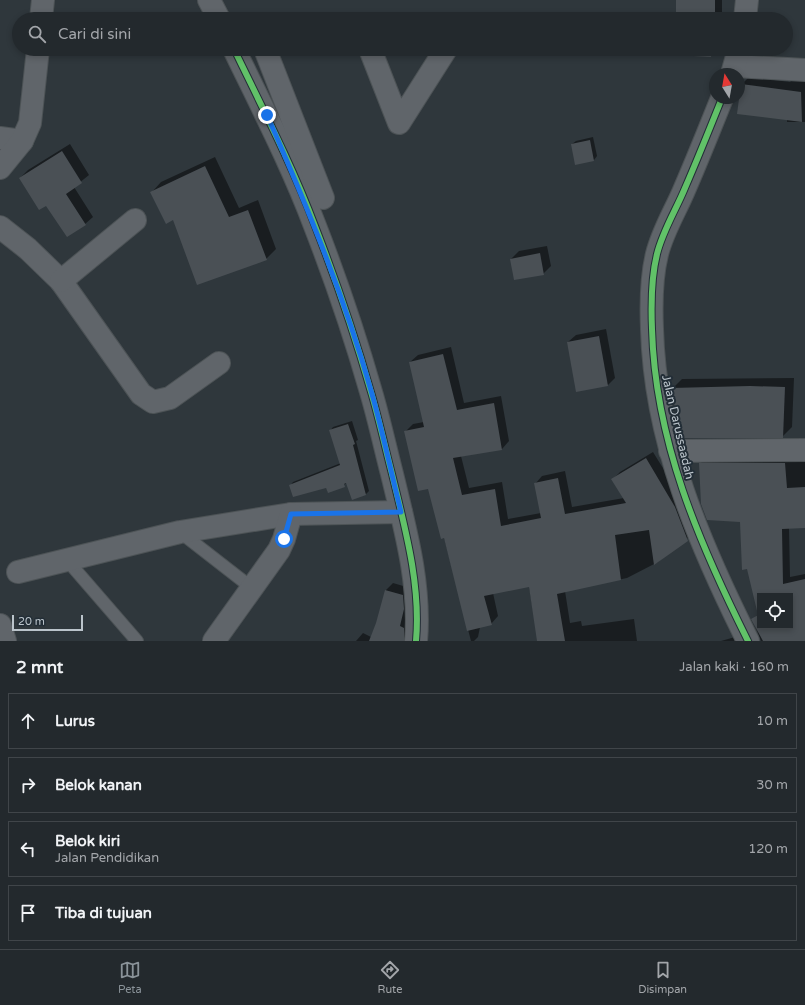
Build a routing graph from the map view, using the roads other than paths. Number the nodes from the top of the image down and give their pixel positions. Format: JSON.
{"nodes":[{"id":1,"x":43,"y":0,"type":"edge"},
{"id":2,"x":209,"y":0,"type":"edge"},
{"id":3,"x":747,"y":0,"type":"edge"},
{"id":4,"x":42,"y":12,"type":"edge"},
{"id":5,"x":215,"y":12,"type":"edge"},
{"id":6,"x":746,"y":12,"type":"edge"},
{"id":7,"x":37,"y":56,"type":"edge"},
{"id":8,"x":237,"y":56,"type":"edge"},
{"id":9,"x":268,"y":56,"type":"edge"},
{"id":10,"x":373,"y":56,"type":"edge"},
{"id":11,"x":442,"y":56,"type":"edge"},
{"id":12,"x":735,"y":63,"type":"edge"},
{"id":13,"x":805,"y":70,"type":"edge"},
{"id":14,"x":720,"y":104,"type":"edge"},
{"id":15,"x":0,"y":138,"type":"edge"},
{"id":16,"x":22,"y":141,"type":"junction"},
{"id":17,"x":0,"y":168,"type":"edge"},
{"id":18,"x":323,"y":198,"type":"dead end"},
{"id":19,"x":135,"y":220,"type":"dead end"},
{"id":20,"x":0,"y":227,"type":"edge"},
{"id":21,"x":62,"y":282,"type":"junction"},
{"id":22,"x":219,"y":363,"type":"dead end"},
{"id":23,"x":805,"y":450,"type":"edge"},
{"id":24,"x":670,"y":451,"type":"junction"},
{"id":25,"x":401,"y":512,"type":"junction"},
{"id":26,"x":291,"y":514,"type":"junction"},
{"id":27,"x":180,"y":532,"type":"junction"},
{"id":28,"x":66,"y":559,"type":"junction"},
{"id":29,"x":18,"y":572,"type":"dead end"},
{"id":30,"x":252,"y":588,"type":"junction"},
{"id":31,"x":0,"y":625,"type":"edge"},
{"id":32,"x":5,"y":641,"type":"edge"},
{"id":33,"x":137,"y":641,"type":"edge"},
{"id":34,"x":214,"y":641,"type":"edge"},
{"id":35,"x":416,"y":641,"type":"edge"},
{"id":36,"x":748,"y":641,"type":"edge"}],
"edges":[{"from":1,"to":4,"type":"street"},
{"from":2,"to":5,"type":"street"},
{"from":3,"to":6,"type":"street"},
{"from":7,"to":16,"type":"street"},
{"from":8,"to":25,"type":"street"},
{"from":9,"to":18,"type":"street"},
{"from":10,"to":11,"type":"street"},
{"from":12,"to":13,"type":"street"},
{"from":14,"to":24,"type":"street","name":"Jalan Darussaadah"},
{"from":15,"to":16,"type":"street"},
{"from":16,"to":17,"type":"street"},
{"from":19,"to":21,"type":"street"},
{"from":20,"to":21,"type":"street"},
{"from":21,"to":22,"type":"street"},
{"from":23,"to":24,"type":"street"},
{"from":24,"to":36,"type":"street","name":"Jalan Darussaadah"},
{"from":25,"to":26,"type":"street"},
{"from":25,"to":35,"type":"street"},
{"from":26,"to":27,"type":"street"},
{"from":26,"to":30,"type":"street"},
{"from":27,"to":28,"type":"street"},
{"from":27,"to":30,"type":"lane"},
{"from":28,"to":29,"type":"street"},
{"from":28,"to":33,"type":"lane"},
{"from":30,"to":34,"type":"street"},
{"from":31,"to":32,"type":"street"}]}
